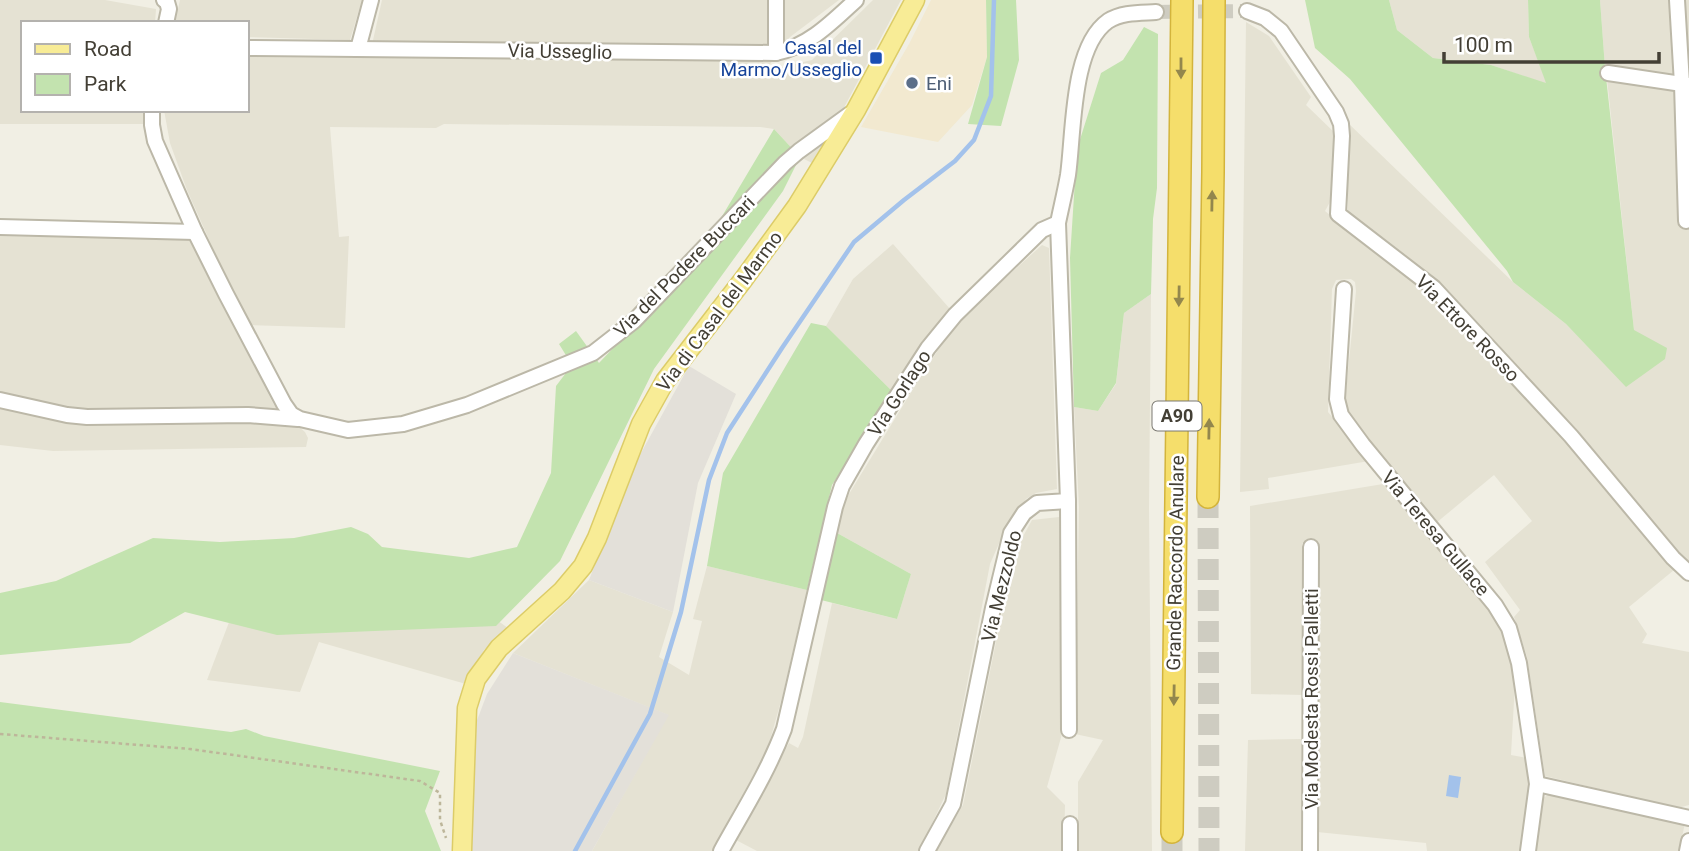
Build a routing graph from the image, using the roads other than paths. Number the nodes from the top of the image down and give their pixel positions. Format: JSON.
{"nodes":[{"id":1,"x":164,"y":0,"type":"edge"},
{"id":2,"x":371,"y":0,"type":"edge"},
{"id":3,"x":776,"y":0,"type":"edge"},
{"id":4,"x":856,"y":0,"type":"edge"},
{"id":5,"x":915,"y":0,"type":"edge"},
{"id":6,"x":1182,"y":0,"type":"edge"},
{"id":7,"x":1214,"y":0,"type":"edge"},
{"id":8,"x":1677,"y":0,"type":"edge"},
{"id":9,"x":1247,"y":11,"type":"tunnel mouth"},
{"id":10,"x":1156,"y":12,"type":"tunnel mouth"},
{"id":11,"x":166,"y":21,"type":"edge"},
{"id":12,"x":248,"y":48,"type":"edge"},
{"id":13,"x":358,"y":49,"type":"junction"},
{"id":14,"x":776,"y":53,"type":"junction"},
{"id":15,"x":1608,"y":73,"type":"dead end"},
{"id":16,"x":1685,"y":84,"type":"edge"},
{"id":17,"x":856,"y":110,"type":"junction"},
{"id":18,"x":152,"y":117,"type":"edge"},
{"id":19,"x":1686,"y":221,"type":"dead end"},
{"id":20,"x":1058,"y":223,"type":"junction"},
{"id":21,"x":0,"y":227,"type":"edge"},
{"id":22,"x":195,"y":232,"type":"junction"},
{"id":23,"x":1344,"y":289,"type":"dead end"},
{"id":24,"x":0,"y":400,"type":"edge"},
{"id":25,"x":300,"y":419,"type":"junction"},
{"id":26,"x":1208,"y":497,"type":"tunnel mouth"},
{"id":27,"x":1068,"y":501,"type":"junction"},
{"id":28,"x":1311,"y":547,"type":"dead end"},
{"id":29,"x":1689,"y":573,"type":"edge"},
{"id":30,"x":1069,"y":730,"type":"dead end"},
{"id":31,"x":1537,"y":784,"type":"junction"},
{"id":32,"x":1689,"y":818,"type":"edge"},
{"id":33,"x":1070,"y":824,"type":"dead end"},
{"id":34,"x":1172,"y":832,"type":"tunnel mouth"},
{"id":35,"x":1689,"y":841,"type":"edge"},
{"id":36,"x":455,"y":846,"type":"edge"},
{"id":37,"x":721,"y":851,"type":"edge"},
{"id":38,"x":927,"y":851,"type":"edge"},
{"id":39,"x":1070,"y":851,"type":"edge"},
{"id":40,"x":1310,"y":851,"type":"edge"},
{"id":41,"x":1528,"y":851,"type":"edge"},
{"id":42,"x":1686,"y":851,"type":"edge"}],
"edges":[{"from":1,"to":11,"type":"street"},
{"from":2,"to":13,"type":"street"},
{"from":3,"to":14,"type":"street"},
{"from":4,"to":14,"type":"street","name":"Via Usseglio"},
{"from":5,"to":17,"type":"main road","name":"Via di Casal del Marmo"},
{"from":6,"to":34,"type":"highway","name":"Grande Raccordo Anulare","number":"A90","one_way":true},
{"from":26,"to":7,"type":"highway","name":"Grande Raccordo Anulare","number":"A90","one_way":true},
{"from":8,"to":16,"type":"street"},
{"from":9,"to":29,"type":"street","name":"Via Ettore Rosso"},
{"from":10,"to":20,"type":"street"},
{"from":12,"to":13,"type":"street","name":"Via Usseglio"},
{"from":13,"to":14,"type":"street","name":"Via Usseglio"},
{"from":15,"to":16,"type":"street"},
{"from":16,"to":19,"type":"street"},
{"from":17,"to":25,"type":"street","name":"Via del Podere Buccari"},
{"from":17,"to":36,"type":"main road","name":"Via di Casal del Marmo"},
{"from":18,"to":22,"type":"street"},
{"from":20,"to":27,"type":"street"},
{"from":20,"to":37,"type":"street","name":"Via Gorlago"},
{"from":21,"to":22,"type":"street"},
{"from":22,"to":25,"type":"street"},
{"from":23,"to":31,"type":"street","name":"Via Teresa Gullace"},
{"from":24,"to":25,"type":"street","name":"Via del Podere Buccari"},
{"from":27,"to":30,"type":"street"},
{"from":27,"to":38,"type":"street","name":"Via Mezzoldo"},
{"from":28,"to":40,"type":"street","name":"Via Modesta Rossi Palletti"},
{"from":31,"to":32,"type":"street"},
{"from":31,"to":41,"type":"street","name":"Via Teresa Gullace"},
{"from":33,"to":39,"type":"street"},
{"from":35,"to":42,"type":"street"}]}
